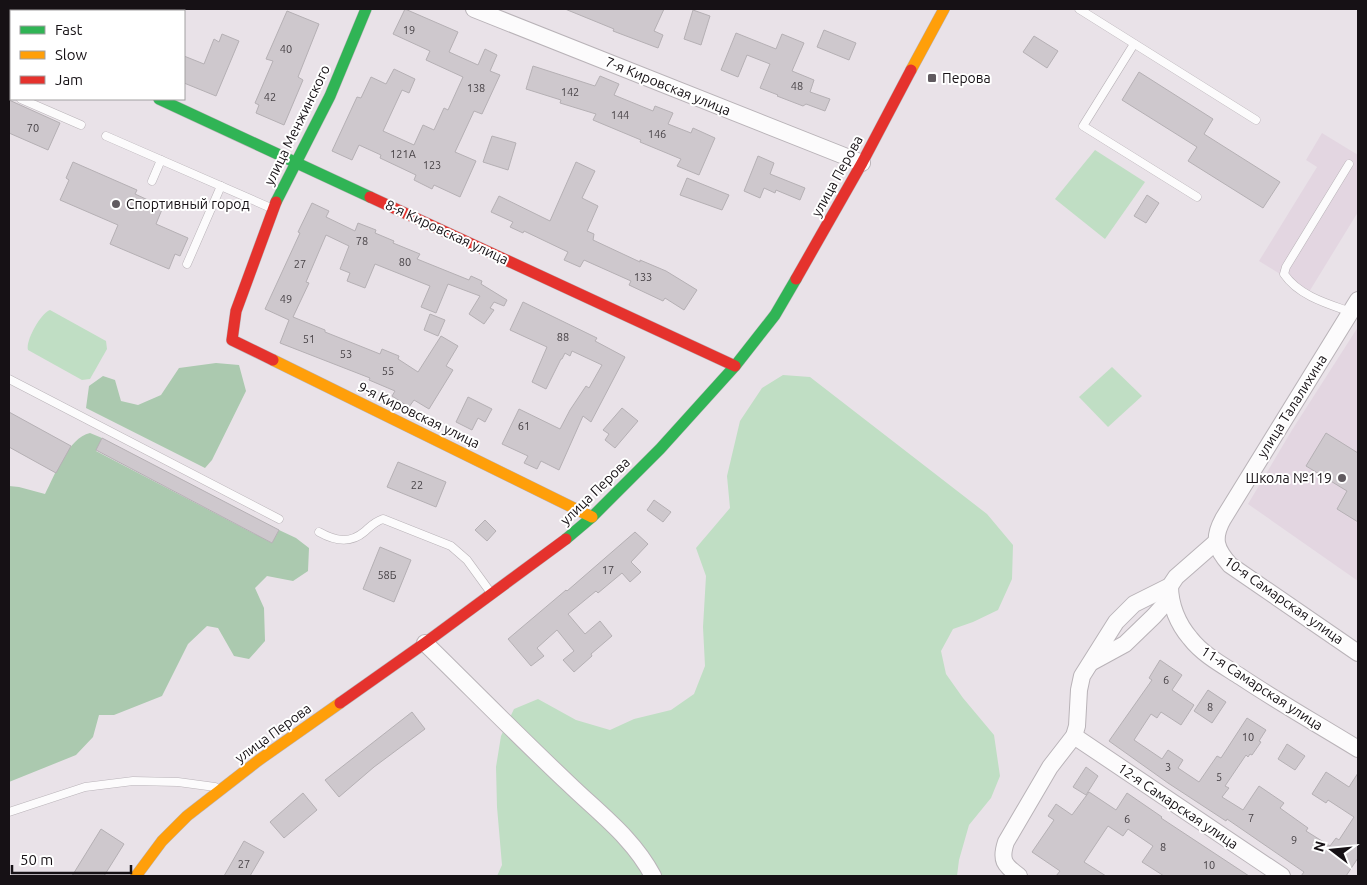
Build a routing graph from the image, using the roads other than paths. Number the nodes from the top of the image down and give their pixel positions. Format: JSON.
{"nodes":[{"id":1,"x":366,"y":9,"type":"edge"},
{"id":2,"x":474,"y":9,"type":"edge"},
{"id":3,"x":944,"y":9,"type":"edge"},
{"id":4,"x":1079,"y":9,"type":"edge"},
{"id":5,"x":1134,"y":44,"type":"junction"},
{"id":6,"x":23,"y":100,"type":"edge"},
{"id":7,"x":161,"y":100,"type":"edge"},
{"id":8,"x":1256,"y":120,"type":"dead end"},
{"id":9,"x":81,"y":125,"type":"dead end"},
{"id":10,"x":106,"y":136,"type":"dead end"},
{"id":11,"x":162,"y":160,"type":"junction"},
{"id":12,"x":296,"y":162,"type":"junction"},
{"id":13,"x":862,"y":163,"type":"junction"},
{"id":14,"x":1349,"y":164,"type":"dead end"},
{"id":15,"x":152,"y":181,"type":"dead end"},
{"id":16,"x":221,"y":186,"type":"junction"},
{"id":17,"x":1196,"y":197,"type":"dead end"},
{"id":18,"x":273,"y":209,"type":"junction"},
{"id":19,"x":187,"y":264,"type":"dead end"},
{"id":20,"x":1354,"y":306,"type":"edge"},
{"id":21,"x":232,"y":340,"type":"joint"},
{"id":22,"x":735,"y":366,"type":"junction"},
{"id":23,"x":9,"y":379,"type":"edge"},
{"id":24,"x":592,"y":516,"type":"junction"},
{"id":25,"x":279,"y":519,"type":"dead end"},
{"id":26,"x":320,"y":532,"type":"dead end"},
{"id":27,"x":1216,"y":542,"type":"junction"},
{"id":28,"x":1170,"y":592,"type":"junction"},
{"id":29,"x":492,"y":595,"type":"junction"},
{"id":30,"x":425,"y":643,"type":"junction"},
{"id":31,"x":1358,"y":653,"type":"edge"},
{"id":32,"x":1090,"y":663,"type":"junction"},
{"id":33,"x":1074,"y":736,"type":"junction"},
{"id":34,"x":1358,"y":749,"type":"edge"},
{"id":35,"x":222,"y":788,"type":"junction"},
{"id":36,"x":9,"y":812,"type":"edge"},
{"id":37,"x":136,"y":876,"type":"edge"},
{"id":38,"x":653,"y":876,"type":"edge"},
{"id":39,"x":1019,"y":876,"type":"edge"},
{"id":40,"x":1282,"y":876,"type":"edge"}],
"edges":[{"from":1,"to":12,"type":"street","name":"улица Менжинского"},
{"from":2,"to":13,"type":"street","name":"7-я Кировская улица"},
{"from":3,"to":13,"type":"street","name":"улица Перова"},
{"from":4,"to":5,"type":"lane"},
{"from":5,"to":8,"type":"lane"},
{"from":5,"to":17,"type":"lane"},
{"from":6,"to":9,"type":"lane"},
{"from":7,"to":12,"type":"street","name":"8-я Кировская улица"},
{"from":10,"to":11,"type":"lane"},
{"from":11,"to":15,"type":"lane"},
{"from":11,"to":16,"type":"lane"},
{"from":12,"to":18,"type":"street","name":"улица Менжинского"},
{"from":12,"to":22,"type":"street","name":"8-я Кировская улица"},
{"from":13,"to":22,"type":"street","name":"улица Перова"},
{"from":14,"to":20,"type":"lane"},
{"from":16,"to":18,"type":"lane"},
{"from":16,"to":19,"type":"lane"},
{"from":18,"to":21,"type":"street","name":"улица Менжинского"},
{"from":20,"to":27,"type":"street","name":"улица Талалихина"},
{"from":21,"to":24,"type":"street","name":"9-я Кировская улица"},
{"from":22,"to":24,"type":"street","name":"улица Перова"},
{"from":23,"to":25,"type":"lane"},
{"from":24,"to":29,"type":"street","name":"улица Перова"},
{"from":26,"to":29,"type":"lane"},
{"from":27,"to":28,"type":"street"},
{"from":27,"to":31,"type":"street","name":"10-я Самарская улица"},
{"from":28,"to":32,"type":"street"},
{"from":28,"to":32,"type":"street"},
{"from":28,"to":34,"type":"street","name":"11-я Самарская улица"},
{"from":29,"to":30,"type":"street","name":"улица Перова"},
{"from":30,"to":35,"type":"street","name":"улица Перова"},
{"from":30,"to":38,"type":"street"},
{"from":32,"to":33,"type":"street"},
{"from":33,"to":39,"type":"street"},
{"from":33,"to":40,"type":"street","name":"12-я Самарская улица"},
{"from":35,"to":36,"type":"lane"},
{"from":35,"to":37,"type":"street","name":"улица Перова"}]}
